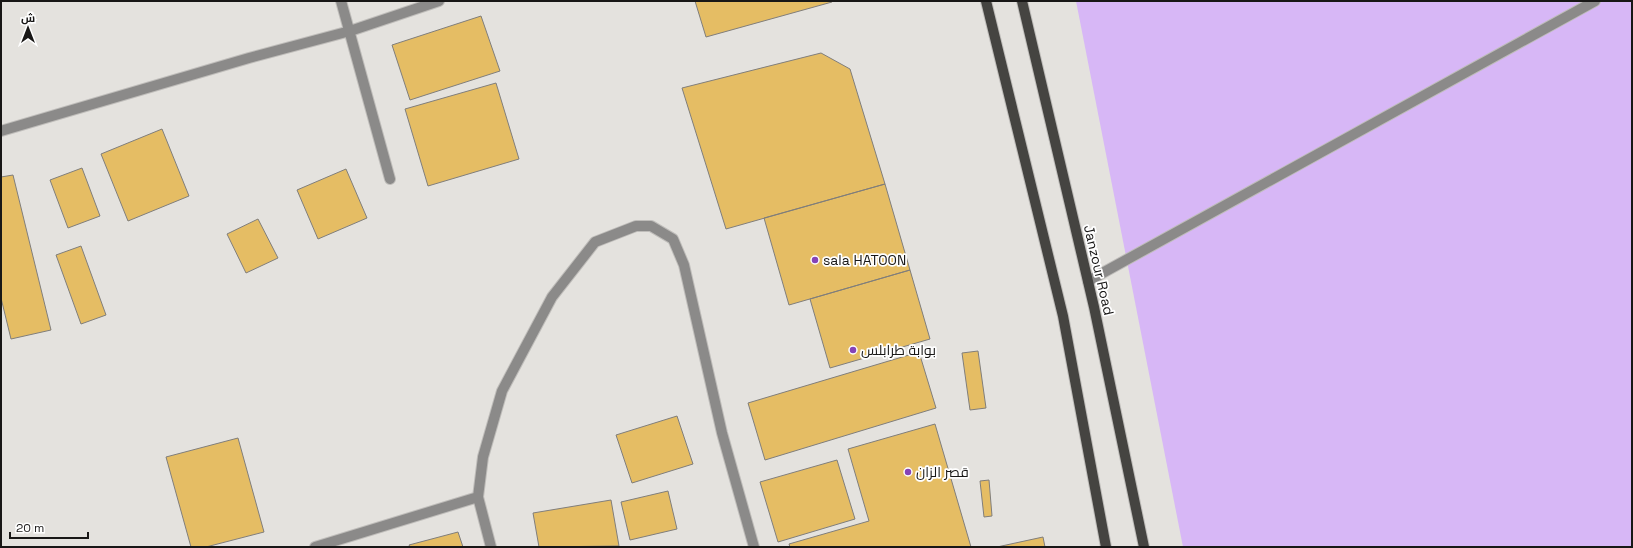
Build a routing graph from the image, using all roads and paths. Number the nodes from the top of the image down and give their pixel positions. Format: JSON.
{"nodes":[{"id":1,"x":341,"y":1,"type":"edge"},
{"id":2,"x":439,"y":1,"type":"edge"},
{"id":3,"x":986,"y":1,"type":"edge"},
{"id":4,"x":1022,"y":1,"type":"edge"},
{"id":5,"x":1595,"y":1,"type":"edge"},
{"id":6,"x":350,"y":31,"type":"junction"},
{"id":7,"x":1,"y":131,"type":"edge"},
{"id":8,"x":390,"y":179,"type":"dead end"},
{"id":9,"x":1088,"y":281,"type":"junction"},
{"id":10,"x":478,"y":498,"type":"junction"},
{"id":11,"x":315,"y":547,"type":"edge"},
{"id":12,"x":490,"y":547,"type":"edge"},
{"id":13,"x":754,"y":547,"type":"edge"},
{"id":14,"x":1106,"y":547,"type":"edge"},
{"id":15,"x":1144,"y":547,"type":"edge"}],
"edges":[{"from":1,"to":6,"type":"street"},
{"from":2,"to":6,"type":"street"},
{"from":3,"to":14,"type":"main road"},
{"from":4,"to":9,"type":"main road","name":"Janzour Road"},
{"from":5,"to":9,"type":"street"},
{"from":6,"to":7,"type":"street"},
{"from":6,"to":8,"type":"street"},
{"from":9,"to":15,"type":"main road","name":"Janzour Road"},
{"from":10,"to":11,"type":"street"},
{"from":10,"to":12,"type":"street"},
{"from":10,"to":13,"type":"street"}]}
